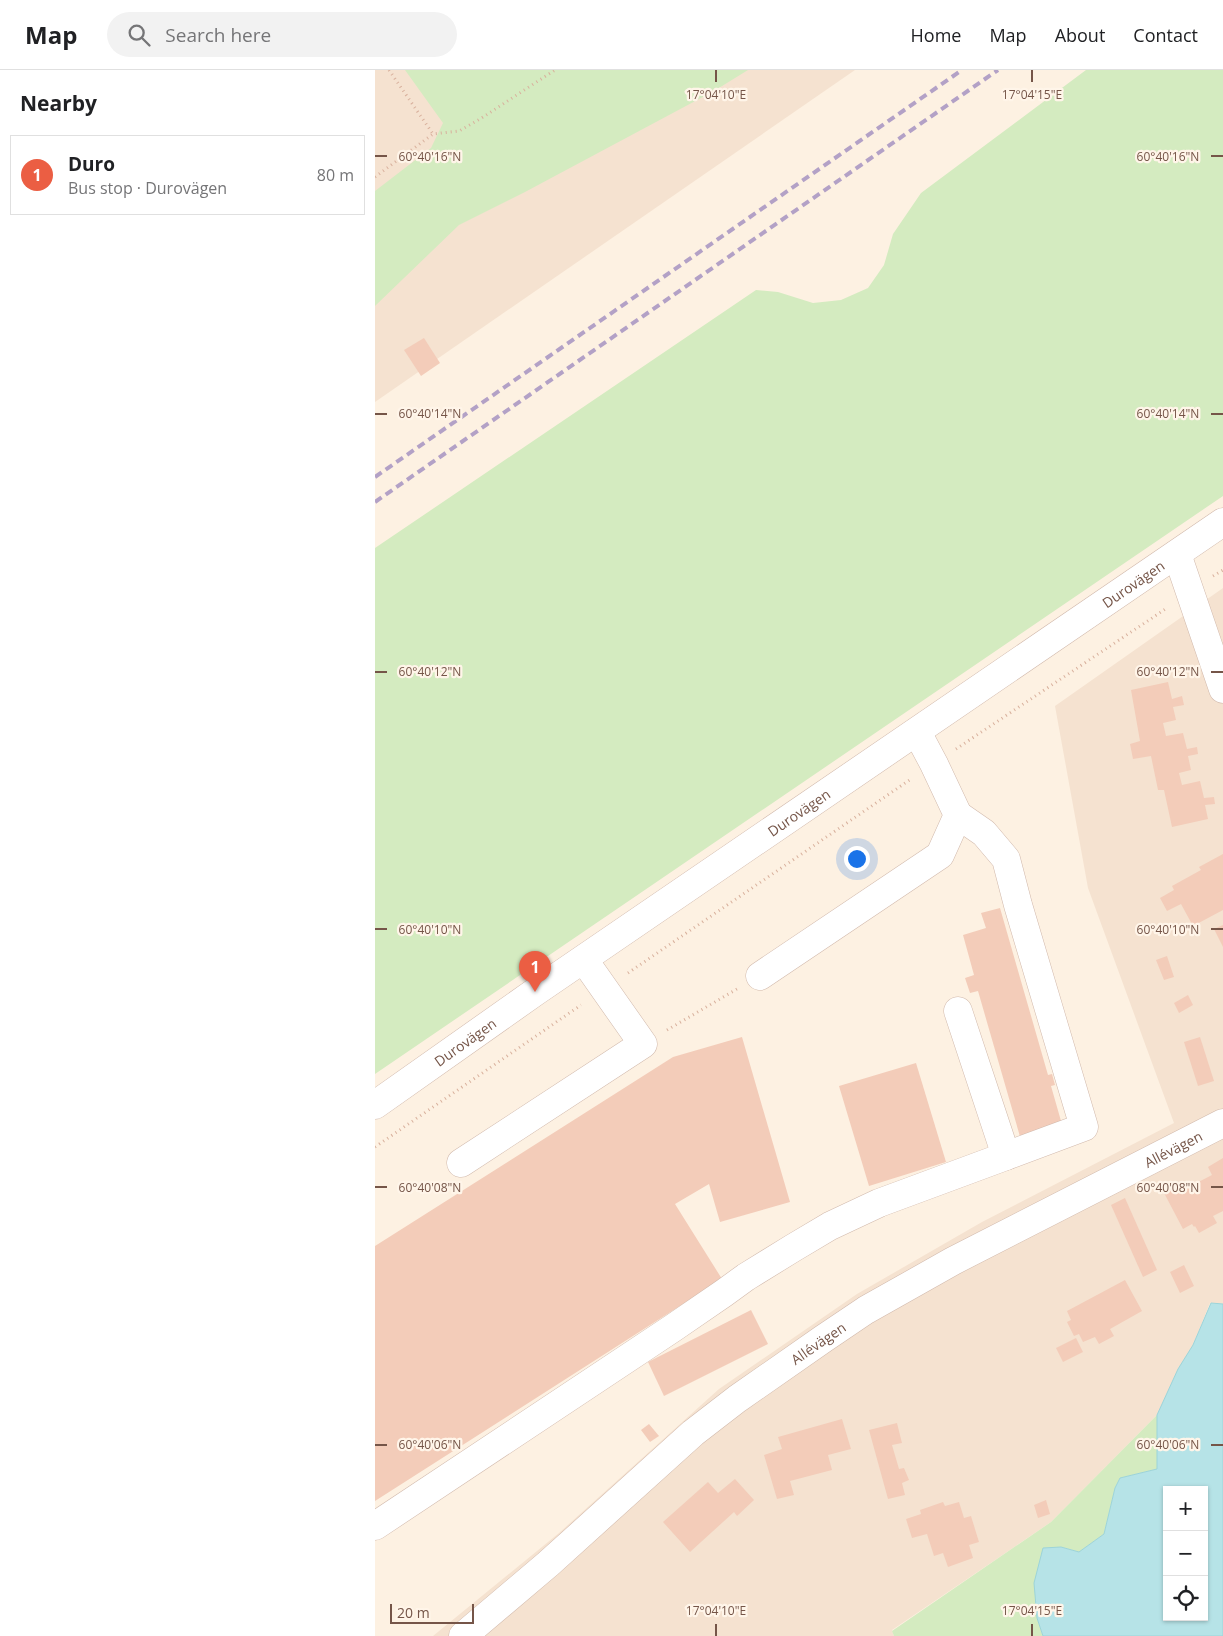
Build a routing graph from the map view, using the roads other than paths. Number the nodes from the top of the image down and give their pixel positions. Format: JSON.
{"nodes":[{"id":1,"x":1223,"y":522,"type":"edge"},
{"id":2,"x":1177,"y":554,"type":"junction"},
{"id":3,"x":1223,"y":689,"type":"edge"},
{"id":4,"x":917,"y":732,"type":"junction"},
{"id":5,"x":958,"y":815,"type":"junction"},
{"id":6,"x":585,"y":960,"type":"junction"},
{"id":7,"x":760,"y":976,"type":"road end"},
{"id":8,"x":958,"y":1011,"type":"dead end"},
{"id":9,"x":375,"y":1105,"type":"edge"},
{"id":10,"x":1223,"y":1123,"type":"edge"},
{"id":11,"x":1006,"y":1156,"type":"junction"},
{"id":12,"x":461,"y":1163,"type":"dead end"},
{"id":13,"x":375,"y":1526,"type":"edge"},
{"id":14,"x":463,"y":1636,"type":"edge"}],
"edges":[{"from":1,"to":2,"type":"street","name":"Durovägen"},
{"from":2,"to":3,"type":"street"},
{"from":2,"to":4,"type":"street","name":"Durovägen"},
{"from":4,"to":5,"type":"street"},
{"from":4,"to":6,"type":"street","name":"Durovägen"},
{"from":5,"to":7,"type":"street"},
{"from":5,"to":11,"type":"street"},
{"from":6,"to":9,"type":"street","name":"Durovägen"},
{"from":6,"to":12,"type":"street"},
{"from":8,"to":11,"type":"street"},
{"from":10,"to":14,"type":"street","name":"Allévägen"},
{"from":11,"to":13,"type":"street"}]}
